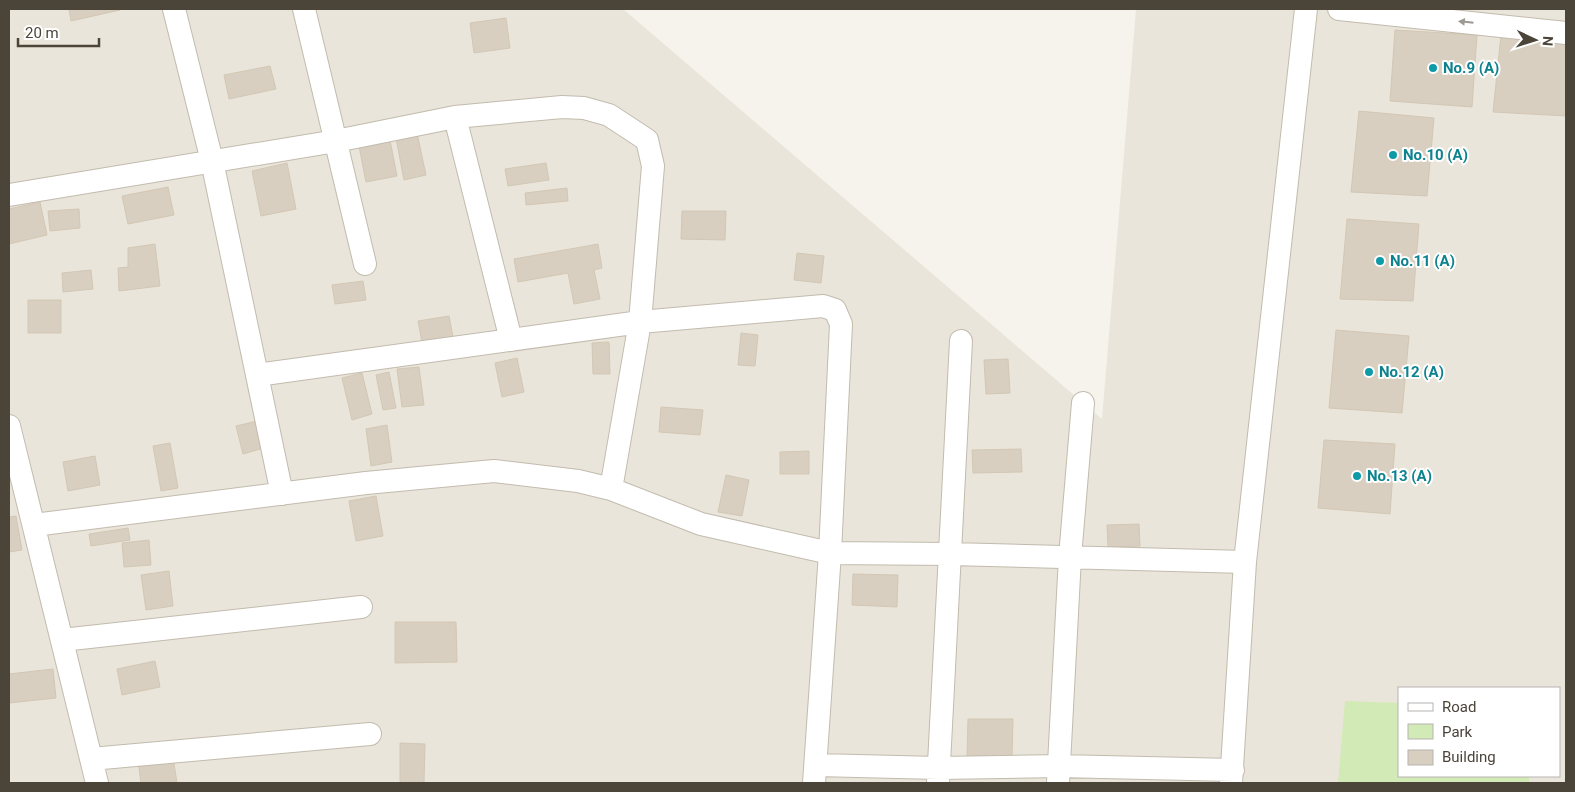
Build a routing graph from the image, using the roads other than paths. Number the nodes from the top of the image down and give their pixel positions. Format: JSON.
{"nodes":[{"id":1,"x":174,"y":9,"type":"edge"},
{"id":2,"x":304,"y":9,"type":"edge"},
{"id":3,"x":1306,"y":9,"type":"edge"},
{"id":4,"x":1339,"y":9,"type":"edge"},
{"id":5,"x":1496,"y":17,"type":"edge"},
{"id":6,"x":1566,"y":33,"type":"edge"},
{"id":7,"x":455,"y":117,"type":"junction"},
{"id":8,"x":336,"y":141,"type":"junction"},
{"id":9,"x":212,"y":162,"type":"junction"},
{"id":10,"x":9,"y":195,"type":"edge"},
{"id":11,"x":365,"y":264,"type":"dead end"},
{"id":12,"x":640,"y":322,"type":"junction"},
{"id":13,"x":511,"y":340,"type":"junction"},
{"id":14,"x":962,"y":341,"type":"dead end"},
{"id":15,"x":257,"y":375,"type":"junction"},
{"id":16,"x":1083,"y":403,"type":"dead end"},
{"id":17,"x":9,"y":426,"type":"edge"},
{"id":18,"x":611,"y":489,"type":"junction"},
{"id":19,"x":282,"y":494,"type":"junction"},
{"id":20,"x":34,"y":525,"type":"junction"},
{"id":21,"x":830,"y":553,"type":"junction"},
{"id":22,"x":951,"y":554,"type":"junction"},
{"id":23,"x":1070,"y":557,"type":"junction"},
{"id":24,"x":1245,"y":562,"type":"junction"},
{"id":25,"x":361,"y":608,"type":"dead end"},
{"id":26,"x":62,"y":640,"type":"junction"},
{"id":27,"x":370,"y":734,"type":"dead end"},
{"id":28,"x":91,"y":759,"type":"junction"},
{"id":29,"x":815,"y":774,"type":"edge"},
{"id":30,"x":938,"y":775,"type":"edge"},
{"id":31,"x":1058,"y":775,"type":"edge"},
{"id":32,"x":1232,"y":777,"type":"edge"},
{"id":33,"x":97,"y":783,"type":"edge"}],
"edges":[{"from":1,"to":9,"type":"street"},
{"from":2,"to":8,"type":"street"},
{"from":3,"to":24,"type":"street"},
{"from":5,"to":4,"type":"street","one_way":true},
{"from":5,"to":6,"type":"street"},
{"from":7,"to":8,"type":"street"},
{"from":7,"to":12,"type":"street"},
{"from":7,"to":13,"type":"street"},
{"from":8,"to":9,"type":"street"},
{"from":8,"to":11,"type":"street"},
{"from":9,"to":10,"type":"street"},
{"from":9,"to":15,"type":"street"},
{"from":12,"to":13,"type":"street"},
{"from":12,"to":18,"type":"street"},
{"from":12,"to":21,"type":"street"},
{"from":13,"to":15,"type":"street"},
{"from":14,"to":22,"type":"street"},
{"from":15,"to":19,"type":"street"},
{"from":16,"to":23,"type":"street"},
{"from":17,"to":20,"type":"street"},
{"from":18,"to":19,"type":"street"},
{"from":18,"to":21,"type":"street"},
{"from":19,"to":20,"type":"street"},
{"from":20,"to":26,"type":"street"},
{"from":21,"to":22,"type":"street"},
{"from":21,"to":29,"type":"street"},
{"from":22,"to":23,"type":"street"},
{"from":22,"to":30,"type":"street"},
{"from":23,"to":24,"type":"street"},
{"from":23,"to":31,"type":"street"},
{"from":24,"to":32,"type":"street"},
{"from":25,"to":26,"type":"street"},
{"from":26,"to":28,"type":"street"},
{"from":27,"to":28,"type":"street"},
{"from":28,"to":33,"type":"street"},
{"from":29,"to":30,"type":"street"},
{"from":30,"to":31,"type":"street"},
{"from":31,"to":32,"type":"street"}]}
